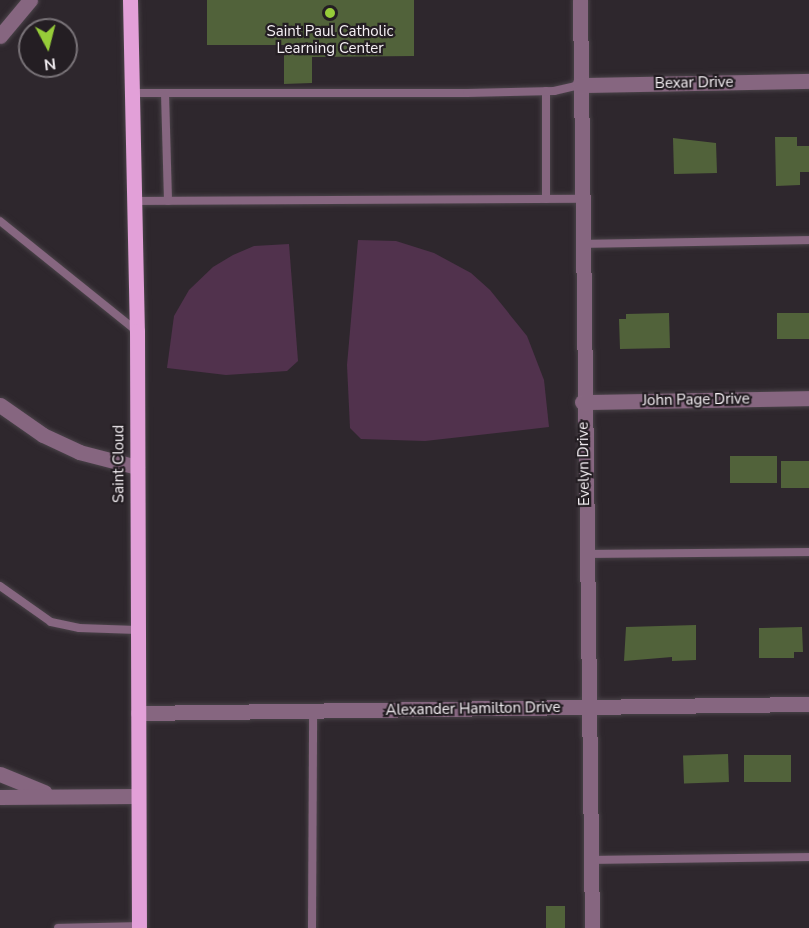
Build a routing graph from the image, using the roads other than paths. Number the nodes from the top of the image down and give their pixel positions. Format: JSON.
{"nodes":[{"id":1,"x":30,"y":0,"type":"edge"},
{"id":2,"x":130,"y":0,"type":"edge"},
{"id":3,"x":580,"y":0,"type":"edge"},
{"id":4,"x":0,"y":36,"type":"edge"},
{"id":5,"x":809,"y":81,"type":"edge"},
{"id":6,"x":579,"y":86,"type":"junction"},
{"id":7,"x":546,"y":91,"type":"junction"},
{"id":8,"x":132,"y":93,"type":"junction"},
{"id":9,"x":165,"y":93,"type":"junction"},
{"id":10,"x":546,"y":199,"type":"junction"},
{"id":11,"x":580,"y":199,"type":"junction"},
{"id":12,"x":134,"y":201,"type":"junction"},
{"id":13,"x":168,"y":201,"type":"junction"},
{"id":14,"x":0,"y":221,"type":"edge"},
{"id":15,"x":809,"y":240,"type":"edge"},
{"id":16,"x":581,"y":244,"type":"junction"},
{"id":17,"x":137,"y":331,"type":"junction"},
{"id":18,"x":809,"y":398,"type":"edge"},
{"id":19,"x":582,"y":402,"type":"junction"},
{"id":20,"x":0,"y":405,"type":"edge"},
{"id":21,"x":137,"y":467,"type":"junction"},
{"id":22,"x":809,"y":552,"type":"edge"},
{"id":23,"x":586,"y":554,"type":"junction"},
{"id":24,"x":0,"y":586,"type":"edge"},
{"id":25,"x":137,"y":630,"type":"junction"},
{"id":26,"x":809,"y":704,"type":"edge"},
{"id":27,"x":589,"y":706,"type":"junction"},
{"id":28,"x":313,"y":711,"type":"junction"},
{"id":29,"x":138,"y":713,"type":"junction"},
{"id":30,"x":0,"y":774,"type":"edge"},
{"id":31,"x":52,"y":795,"type":"junction"},
{"id":32,"x":137,"y":796,"type":"junction"},
{"id":33,"x":0,"y":797,"type":"edge"},
{"id":34,"x":809,"y":857,"type":"edge"},
{"id":35,"x":591,"y":860,"type":"junction"},
{"id":36,"x":139,"y":927,"type":"edge"},
{"id":37,"x":57,"y":928,"type":"edge"},
{"id":38,"x":312,"y":928,"type":"edge"},
{"id":39,"x":592,"y":928,"type":"edge"}],
"edges":[{"from":1,"to":4,"type":"street"},
{"from":2,"to":8,"type":"main road","name":"Saint Cloud"},
{"from":3,"to":6,"type":"street","name":"Evelyn Drive"},
{"from":5,"to":6,"type":"street","name":"Bexar Drive"},
{"from":6,"to":7,"type":"lane"},
{"from":6,"to":11,"type":"street","name":"Evelyn Drive"},
{"from":7,"to":9,"type":"lane"},
{"from":7,"to":10,"type":"lane"},
{"from":8,"to":9,"type":"lane"},
{"from":8,"to":12,"type":"main road","name":"Saint Cloud"},
{"from":9,"to":13,"type":"lane"},
{"from":10,"to":11,"type":"lane"},
{"from":10,"to":13,"type":"lane"},
{"from":11,"to":16,"type":"street","name":"Evelyn Drive"},
{"from":12,"to":13,"type":"lane"},
{"from":12,"to":17,"type":"main road","name":"Saint Cloud"},
{"from":14,"to":17,"type":"lane"},
{"from":15,"to":16,"type":"lane"},
{"from":16,"to":19,"type":"street","name":"Evelyn Drive"},
{"from":17,"to":21,"type":"main road","name":"Saint Cloud"},
{"from":18,"to":19,"type":"street","name":"John Page Drive"},
{"from":19,"to":23,"type":"street","name":"Evelyn Drive"},
{"from":20,"to":21,"type":"street"},
{"from":21,"to":25,"type":"main road","name":"Saint Cloud"},
{"from":22,"to":23,"type":"lane"},
{"from":23,"to":27,"type":"street","name":"Evelyn Drive"},
{"from":24,"to":25,"type":"lane"},
{"from":25,"to":29,"type":"main road","name":"Saint Cloud"},
{"from":26,"to":27,"type":"street","name":"Alexander Hamilton Drive"},
{"from":27,"to":28,"type":"street","name":"Alexander Hamilton Drive"},
{"from":27,"to":35,"type":"street","name":"Evelyn Drive"},
{"from":28,"to":29,"type":"street","name":"Alexander Hamilton Drive"},
{"from":28,"to":38,"type":"lane"},
{"from":29,"to":32,"type":"main road","name":"Saint Cloud"},
{"from":30,"to":31,"type":"street"},
{"from":31,"to":32,"type":"street"},
{"from":31,"to":33,"type":"street"},
{"from":32,"to":36,"type":"main road","name":"Saint Cloud"},
{"from":34,"to":35,"type":"lane"},
{"from":35,"to":39,"type":"street","name":"Evelyn Drive"},
{"from":36,"to":37,"type":"lane"}]}
